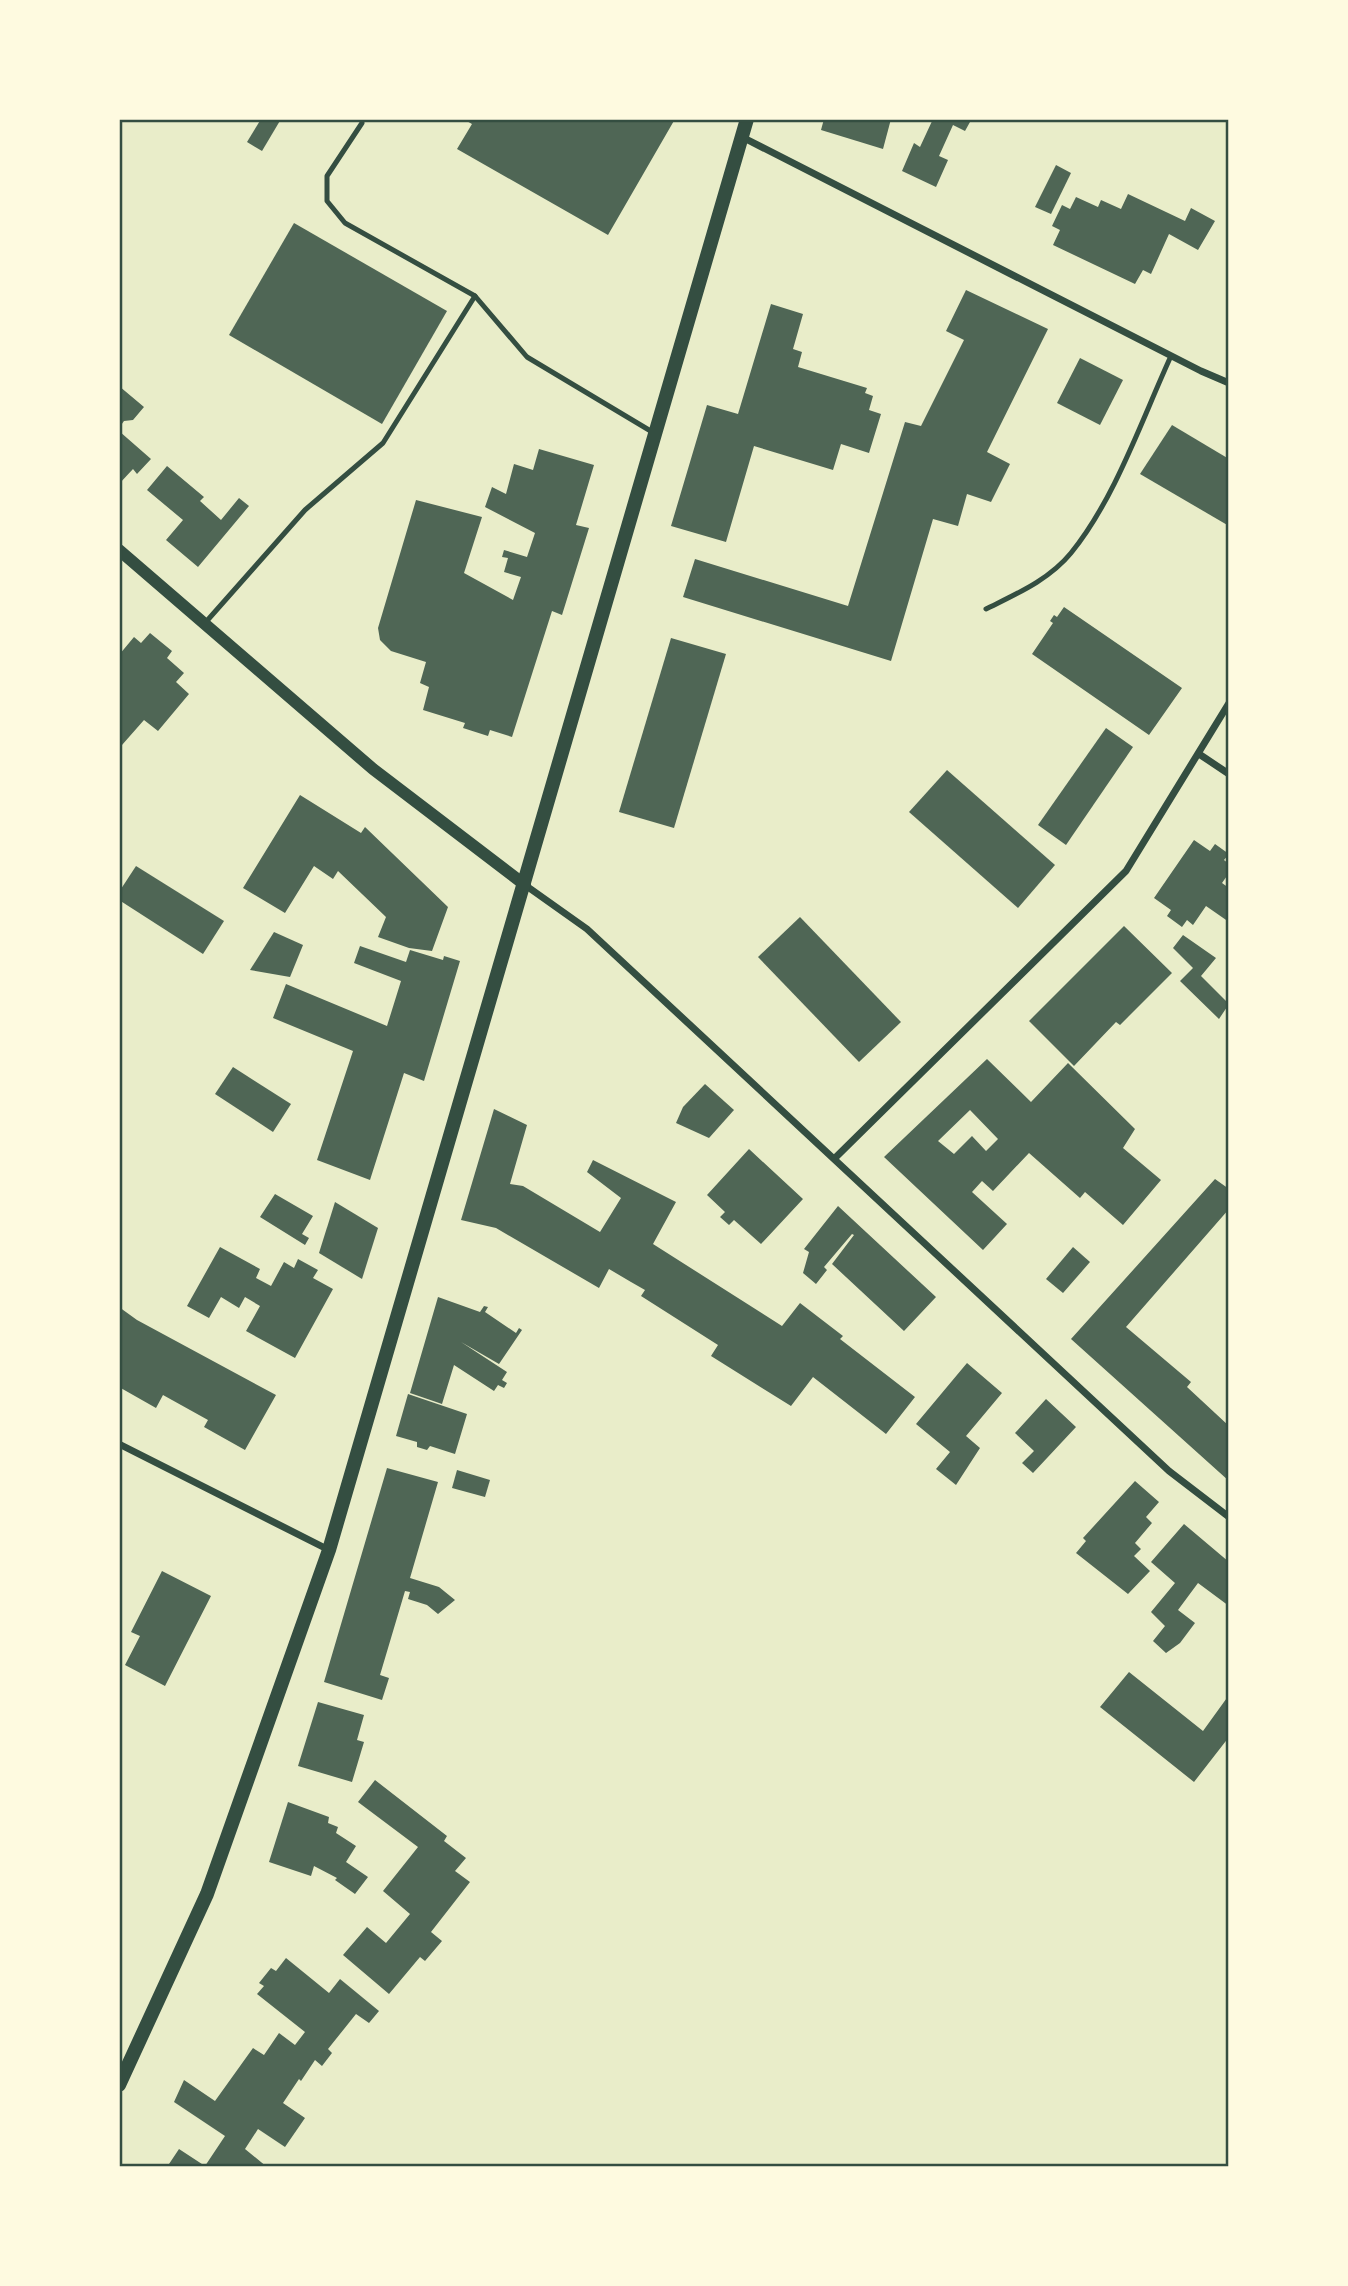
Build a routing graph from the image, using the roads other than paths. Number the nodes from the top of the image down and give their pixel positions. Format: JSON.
{"nodes":[{"id":1,"x":747,"y":119,"type":"edge"},
{"id":2,"x":362,"y":123,"type":"dead end"},
{"id":3,"x":742,"y":136,"type":"junction"},
{"id":4,"x":475,"y":296,"type":"junction"},
{"id":5,"x":1171,"y":356,"type":"junction"},
{"id":6,"x":1229,"y":383,"type":"edge"},
{"id":7,"x":656,"y":435,"type":"junction"},
{"id":8,"x":119,"y":550,"type":"edge"},
{"id":9,"x":986,"y":609,"type":"dead end"},
{"id":10,"x":204,"y":623,"type":"junction"},
{"id":11,"x":1229,"y":703,"type":"edge"},
{"id":12,"x":1199,"y":754,"type":"junction"},
{"id":13,"x":1229,"y":774,"type":"edge"},
{"id":14,"x":525,"y":885,"type":"junction"},
{"id":15,"x":835,"y":1158,"type":"junction"},
{"id":16,"x":119,"y":1444,"type":"edge"},
{"id":17,"x":1229,"y":1517,"type":"edge"},
{"id":18,"x":329,"y":1550,"type":"junction"},
{"id":19,"x":119,"y":2085,"type":"edge"}],
"edges":[{"from":1,"to":3,"type":"main road"},
{"from":2,"to":4,"type":"lane"},
{"from":3,"to":5,"type":"street"},
{"from":3,"to":7,"type":"main road"},
{"from":4,"to":7,"type":"lane"},
{"from":4,"to":10,"type":"lane"},
{"from":5,"to":6,"type":"street"},
{"from":5,"to":9,"type":"lane"},
{"from":7,"to":14,"type":"main road"},
{"from":8,"to":10,"type":"street"},
{"from":10,"to":14,"type":"street"},
{"from":11,"to":12,"type":"street"},
{"from":12,"to":13,"type":"street"},
{"from":12,"to":15,"type":"street"},
{"from":14,"to":15,"type":"street"},
{"from":14,"to":18,"type":"main road"},
{"from":15,"to":17,"type":"street"},
{"from":16,"to":18,"type":"street"},
{"from":18,"to":19,"type":"main road"}]}
